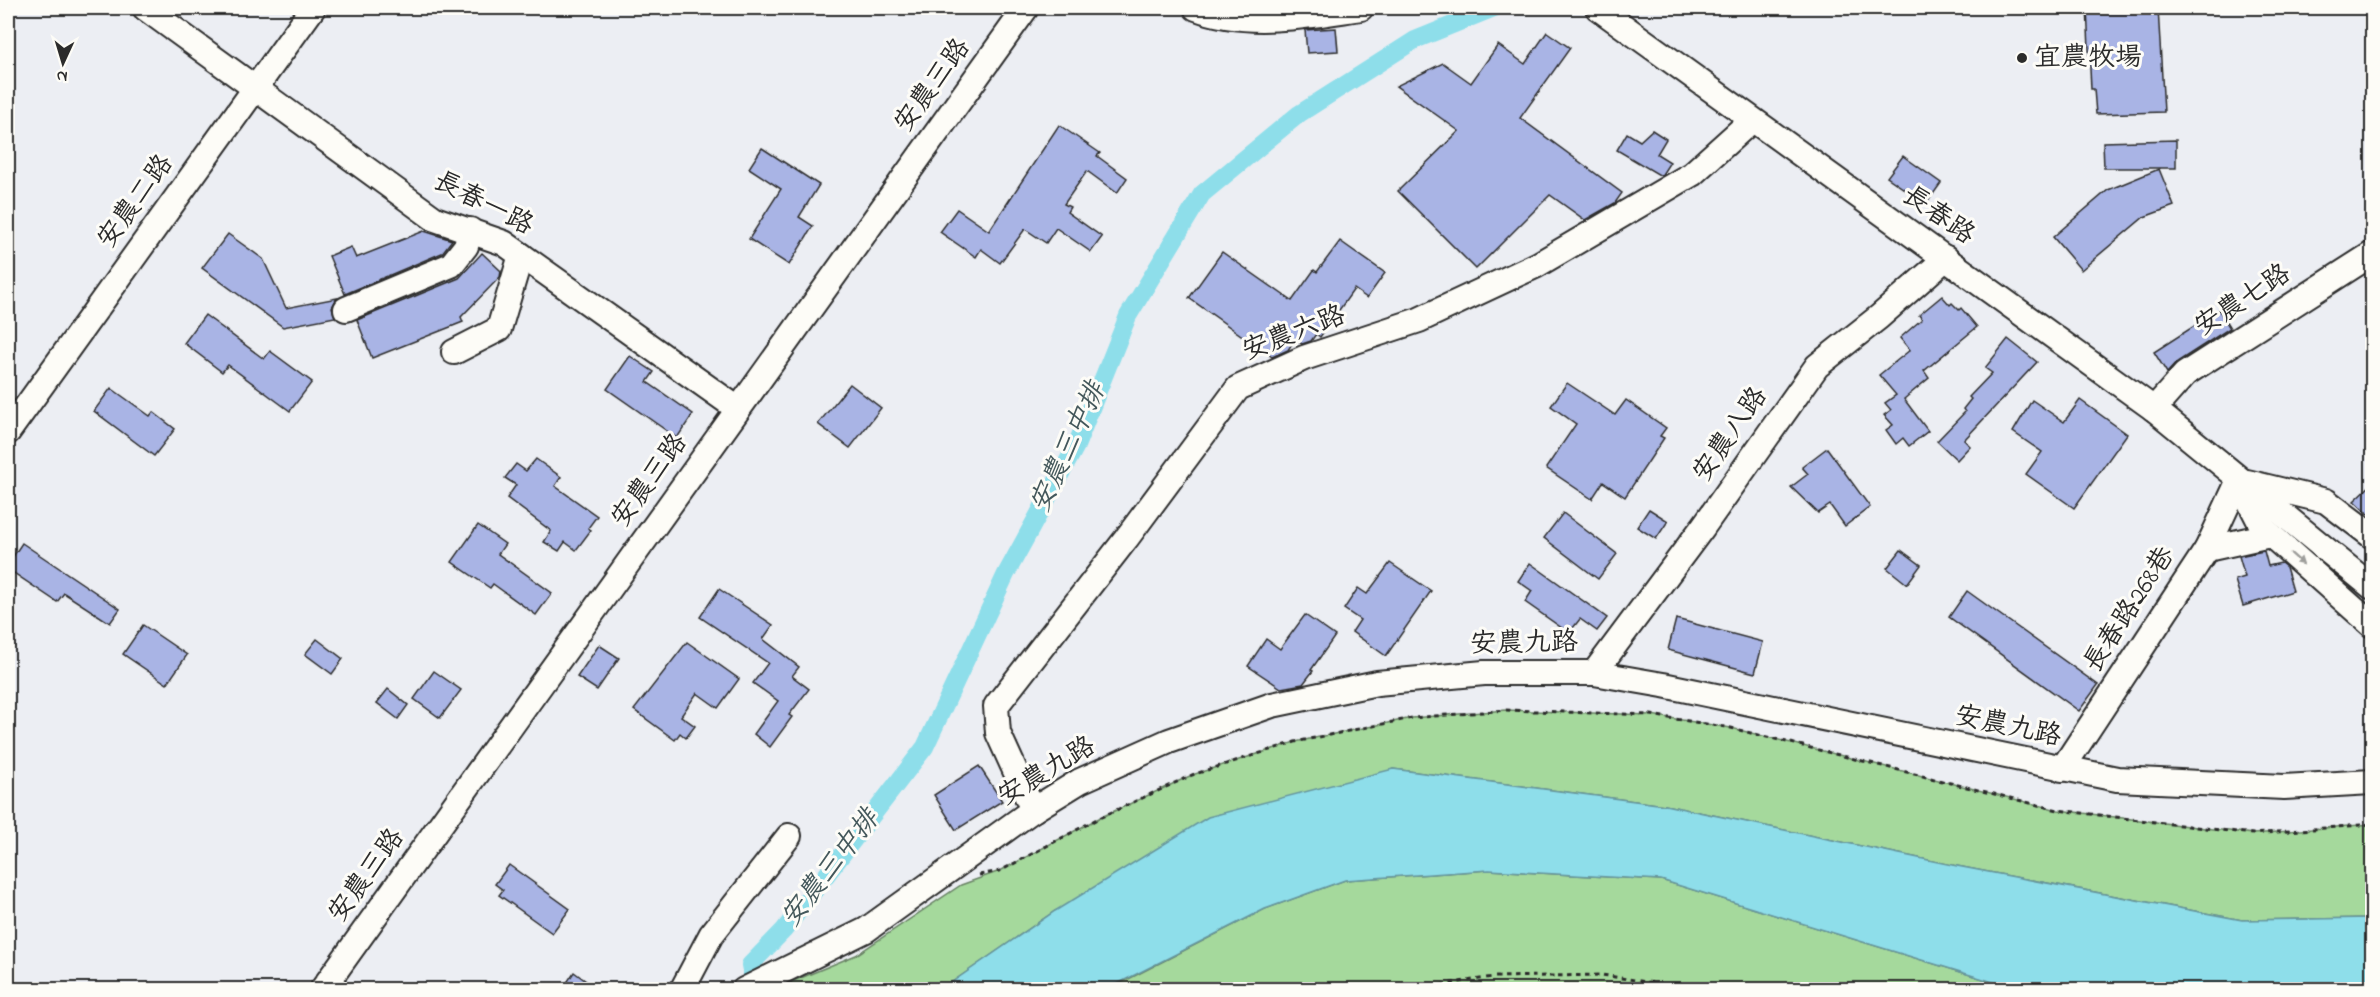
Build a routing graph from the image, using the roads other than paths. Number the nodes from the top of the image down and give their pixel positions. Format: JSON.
{"nodes":[{"id":1,"x":146,"y":8,"type":"edge"},
{"id":2,"x":313,"y":8,"type":"edge"},
{"id":3,"x":1026,"y":8,"type":"edge"},
{"id":4,"x":1361,"y":8,"type":"edge"},
{"id":5,"x":1598,"y":8,"type":"edge"},
{"id":6,"x":1210,"y":10,"type":"edge"},
{"id":7,"x":255,"y":87,"type":"junction"},
{"id":8,"x":1752,"y":120,"type":"junction"},
{"id":9,"x":470,"y":230,"type":"junction"},
{"id":10,"x":2373,"y":254,"type":"edge"},
{"id":11,"x":521,"y":255,"type":"junction"},
{"id":12,"x":1946,"y":258,"type":"junction"},
{"id":13,"x":346,"y":309,"type":"dead end"},
{"id":14,"x":454,"y":352,"type":"dead end"},
{"id":15,"x":738,"y":409,"type":"junction"},
{"id":16,"x":2154,"y":409,"type":"junction"},
{"id":17,"x":8,"y":432,"type":"edge"},
{"id":18,"x":2239,"y":480,"type":"junction"},
{"id":19,"x":2270,"y":535,"type":"junction"},
{"id":20,"x":2373,"y":536,"type":"edge"},
{"id":21,"x":2206,"y":549,"type":"junction"},
{"id":22,"x":2373,"y":587,"type":"edge"},
{"id":23,"x":2373,"y":625,"type":"edge"},
{"id":24,"x":1594,"y":673,"type":"junction"},
{"id":25,"x":2062,"y":769,"type":"junction"},
{"id":26,"x":2373,"y":782,"type":"edge"},
{"id":27,"x":1033,"y":810,"type":"junction"},
{"id":28,"x":789,"y":836,"type":"dead end"},
{"id":29,"x":746,"y":989,"type":"edge"},
{"id":30,"x":322,"y":990,"type":"edge"},
{"id":31,"x":682,"y":990,"type":"edge"}],
"edges":[{"from":1,"to":7,"type":"street","name":"長春一路"},
{"from":2,"to":7,"type":"street","name":"安農二路"},
{"from":3,"to":15,"type":"street","name":"安農三路"},
{"from":4,"to":6,"type":"street"},
{"from":5,"to":8,"type":"street","name":"長春路"},
{"from":7,"to":9,"type":"street","name":"長春一路"},
{"from":7,"to":17,"type":"street","name":"安農二路"},
{"from":8,"to":12,"type":"street","name":"長春路"},
{"from":8,"to":27,"type":"street","name":"安農六路"},
{"from":9,"to":11,"type":"street","name":"長春一路"},
{"from":9,"to":13,"type":"street"},
{"from":10,"to":16,"type":"street","name":"安農七路"},
{"from":11,"to":14,"type":"street"},
{"from":11,"to":15,"type":"street","name":"長春一路"},
{"from":12,"to":16,"type":"street","name":"長春路"},
{"from":12,"to":24,"type":"street","name":"安農八路"},
{"from":15,"to":30,"type":"street","name":"安農三路"},
{"from":16,"to":18,"type":"street","name":"長春路"},
{"from":18,"to":19,"type":"street"},
{"from":18,"to":20,"type":"street"},
{"from":18,"to":21,"type":"street","name":"長春路268巷"},
{"from":18,"to":22,"type":"street","name":"長春路"},
{"from":19,"to":21,"type":"street"},
{"from":19,"to":23,"type":"street","one_way":true},
{"from":21,"to":25,"type":"street","name":"長春路268巷"},
{"from":24,"to":25,"type":"street","name":"安農九路"},
{"from":24,"to":27,"type":"street","name":"安農九路"},
{"from":25,"to":26,"type":"street","name":"安農九路"},
{"from":27,"to":29,"type":"street","name":"安農九路"},
{"from":28,"to":31,"type":"street"}]}
